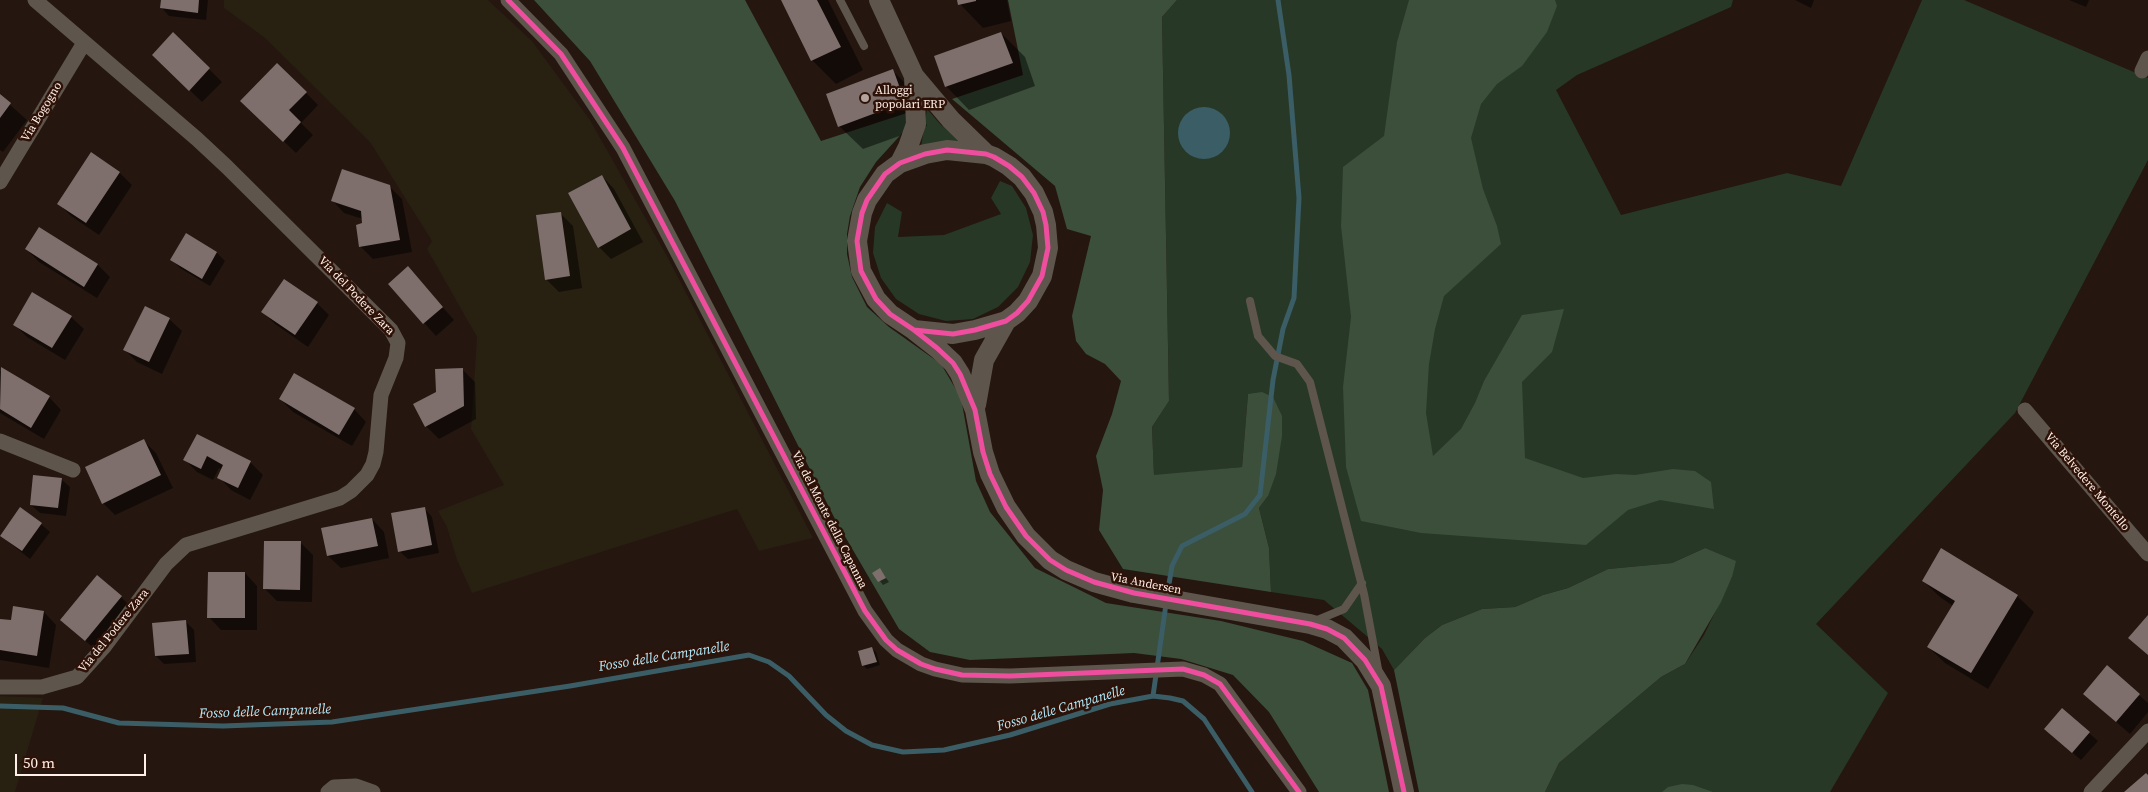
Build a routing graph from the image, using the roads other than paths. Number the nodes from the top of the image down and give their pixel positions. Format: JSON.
{"nodes":[{"id":1,"x":35,"y":0,"type":"edge"},
{"id":2,"x":508,"y":0,"type":"edge"},
{"id":3,"x":840,"y":0,"type":"edge"},
{"id":4,"x":879,"y":0,"type":"edge"},
{"id":5,"x":84,"y":43,"type":"junction"},
{"id":6,"x":864,"y":46,"type":"dead end"},
{"id":7,"x":914,"y":76,"type":"junction"},
{"id":8,"x":986,"y":154,"type":"junction"},
{"id":9,"x":900,"y":163,"type":"junction"},
{"id":10,"x":0,"y":182,"type":"edge"},
{"id":11,"x":1250,"y":300,"type":"dead end"},
{"id":12,"x":1006,"y":321,"type":"junction"},
{"id":13,"x":914,"y":330,"type":"junction"},
{"id":14,"x":976,"y":410,"type":"junction"},
{"id":15,"x":2025,"y":410,"type":"dead end"},
{"id":16,"x":0,"y":441,"type":"edge"},
{"id":17,"x":73,"y":470,"type":"dead end"},
{"id":18,"x":2148,"y":554,"type":"edge"},
{"id":19,"x":1362,"y":583,"type":"junction"},
{"id":20,"x":1310,"y":624,"type":"junction"},
{"id":21,"x":1381,"y":686,"type":"junction"},
{"id":22,"x":0,"y":687,"type":"edge"},
{"id":23,"x":2148,"y":731,"type":"edge"},
{"id":24,"x":328,"y":792,"type":"edge"},
{"id":25,"x":374,"y":792,"type":"edge"},
{"id":26,"x":1299,"y":792,"type":"edge"},
{"id":27,"x":1404,"y":792,"type":"edge"},
{"id":28,"x":2091,"y":792,"type":"edge"}],
"edges":[{"from":1,"to":5,"type":"street","name":"Via del Podere Zara"},
{"from":2,"to":26,"type":"street","name":"Via del Monte della Capanna"},
{"from":3,"to":6,"type":"lane"},
{"from":4,"to":7,"type":"street","name":"Via Andersen"},
{"from":5,"to":10,"type":"street","name":"Via Bogogno"},
{"from":5,"to":22,"type":"street","name":"Via del Podere Zara"},
{"from":7,"to":8,"type":"street","name":"Via Andersen"},
{"from":7,"to":9,"type":"street","name":"Via Andersen"},
{"from":8,"to":9,"type":"street","name":"Via Andersen"},
{"from":8,"to":12,"type":"street","name":"Via Andersen"},
{"from":9,"to":13,"type":"street","name":"Via Andersen"},
{"from":11,"to":19,"type":"lane"},
{"from":12,"to":13,"type":"street","name":"Via Andersen"},
{"from":12,"to":14,"type":"street","name":"Via Andersen"},
{"from":13,"to":14,"type":"street","name":"Via Andersen"},
{"from":14,"to":20,"type":"street","name":"Via Andersen"},
{"from":15,"to":18,"type":"street","name":"Via Belvedere Montello"},
{"from":16,"to":17,"type":"street"},
{"from":19,"to":20,"type":"lane"},
{"from":19,"to":21,"type":"lane"},
{"from":20,"to":21,"type":"street","name":"Via Andersen"},
{"from":21,"to":27,"type":"street","name":"Via Andersen"},
{"from":23,"to":28,"type":"street"},
{"from":24,"to":25,"type":"street"}]}
